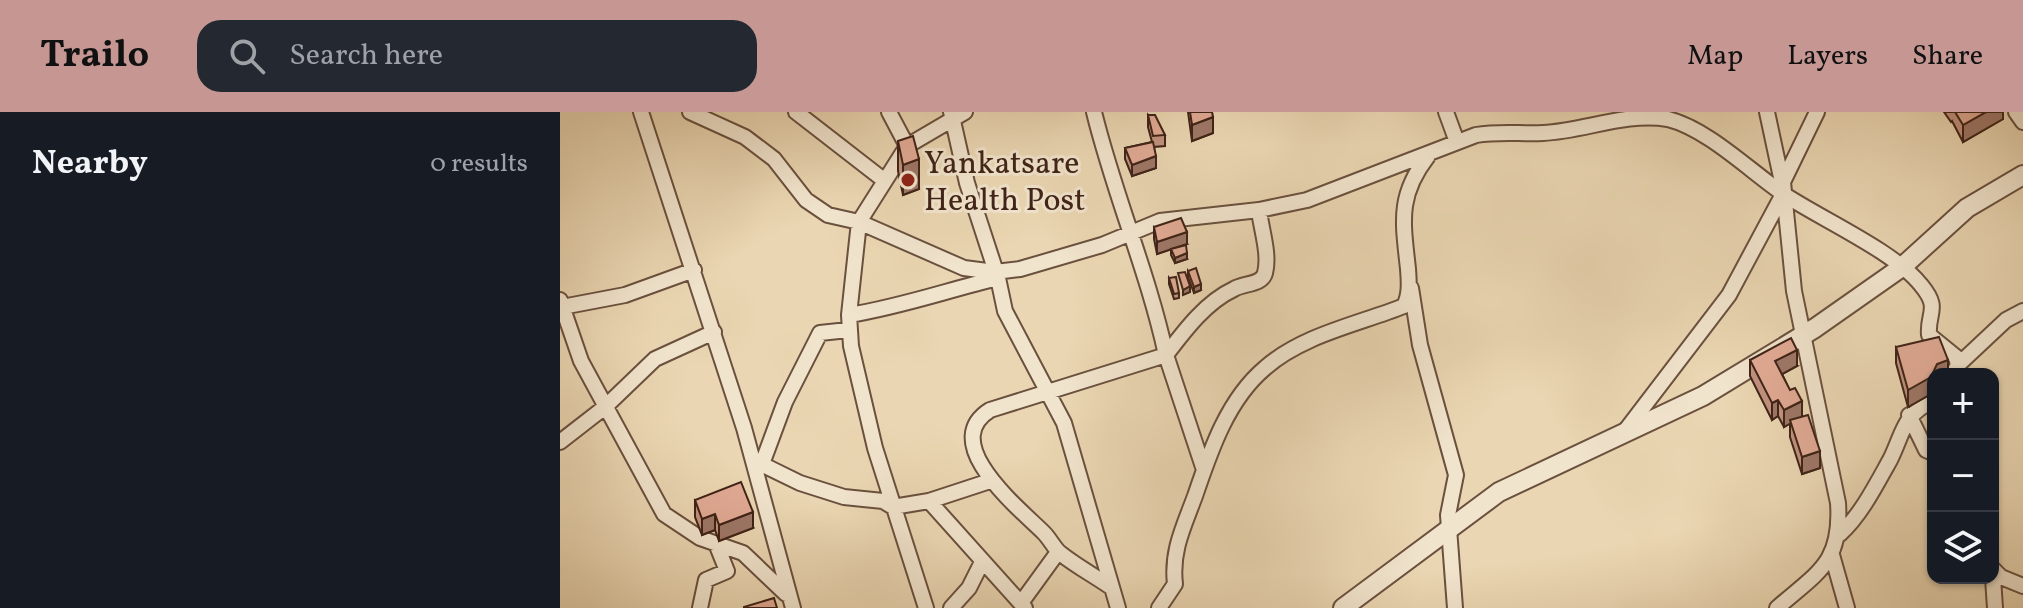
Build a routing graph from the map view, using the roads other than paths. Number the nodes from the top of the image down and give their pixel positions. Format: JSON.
{"nodes":[{"id":1,"x":641,"y":112,"type":"edge"},
{"id":2,"x":690,"y":112,"type":"edge"},
{"id":3,"x":796,"y":112,"type":"edge"},
{"id":4,"x":889,"y":112,"type":"edge"},
{"id":5,"x":965,"y":112,"type":"edge"},
{"id":6,"x":1094,"y":112,"type":"edge"},
{"id":7,"x":1446,"y":112,"type":"edge"},
{"id":8,"x":1767,"y":112,"type":"edge"},
{"id":9,"x":1817,"y":112,"type":"edge"},
{"id":10,"x":2016,"y":112,"type":"edge"},
{"id":11,"x":951,"y":116,"type":"edge"},
{"id":12,"x":1588,"y":118,"type":"edge"},
{"id":13,"x":2023,"y":122,"type":"edge"},
{"id":14,"x":1457,"y":142,"type":"junction"},
{"id":15,"x":907,"y":146,"type":"junction"},
{"id":16,"x":1430,"y":154,"type":"junction"},
{"id":17,"x":2023,"y":175,"type":"edge"},
{"id":18,"x":885,"y":181,"type":"junction"},
{"id":19,"x":1783,"y":188,"type":"junction"},
{"id":20,"x":1259,"y":210,"type":"junction"},
{"id":21,"x":859,"y":222,"type":"junction"},
{"id":22,"x":1133,"y":231,"type":"junction"},
{"id":23,"x":1902,"y":267,"type":"junction"},
{"id":24,"x":694,"y":270,"type":"junction"},
{"id":25,"x":997,"y":275,"type":"junction"},
{"id":26,"x":1409,"y":281,"type":"junction"},
{"id":27,"x":561,"y":304,"type":"edge"},
{"id":28,"x":2023,"y":311,"type":"edge"},
{"id":29,"x":849,"y":315,"type":"junction"},
{"id":30,"x":848,"y":330,"type":"junction"},
{"id":31,"x":714,"y":332,"type":"junction"},
{"id":32,"x":1804,"y":334,"type":"junction"},
{"id":33,"x":1166,"y":355,"type":"junction"},
{"id":34,"x":1956,"y":368,"type":"edge"},
{"id":35,"x":1958,"y":368,"type":"edge"},
{"id":36,"x":1048,"y":394,"type":"junction"},
{"id":37,"x":1927,"y":404,"type":"edge"},
{"id":38,"x":605,"y":407,"type":"junction"},
{"id":39,"x":1909,"y":415,"type":"junction"},
{"id":40,"x":1621,"y":436,"type":"junction"},
{"id":41,"x":560,"y":442,"type":"edge"},
{"id":42,"x":1927,"y":450,"type":"edge"},
{"id":43,"x":758,"y":462,"type":"junction"},
{"id":44,"x":1203,"y":467,"type":"junction"},
{"id":45,"x":990,"y":481,"type":"junction"},
{"id":46,"x":929,"y":501,"type":"junction"},
{"id":47,"x":893,"y":507,"type":"junction"},
{"id":48,"x":1449,"y":530,"type":"junction"},
{"id":49,"x":1840,"y":534,"type":"junction"},
{"id":50,"x":717,"y":546,"type":"junction"},
{"id":51,"x":1058,"y":552,"type":"junction"},
{"id":52,"x":1832,"y":555,"type":"junction"},
{"id":53,"x":982,"y":562,"type":"junction"},
{"id":54,"x":1999,"y":575,"type":"edge"},
{"id":55,"x":1993,"y":584,"type":"edge"},
{"id":56,"x":2023,"y":586,"type":"edge"},
{"id":57,"x":1112,"y":588,"type":"junction"},
{"id":58,"x":790,"y":602,"type":"edge"},
{"id":59,"x":1023,"y":605,"type":"edge"},
{"id":60,"x":700,"y":608,"type":"edge"},
{"id":61,"x":926,"y":608,"type":"edge"},
{"id":62,"x":951,"y":608,"type":"edge"},
{"id":63,"x":1118,"y":608,"type":"edge"},
{"id":64,"x":1159,"y":608,"type":"edge"},
{"id":65,"x":1343,"y":608,"type":"edge"},
{"id":66,"x":1455,"y":608,"type":"edge"},
{"id":67,"x":1777,"y":608,"type":"edge"},
{"id":68,"x":1847,"y":608,"type":"edge"},
{"id":69,"x":1995,"y":608,"type":"edge"}],
"edges":[{"from":1,"to":24,"type":"street"},
{"from":2,"to":21,"type":"street"},
{"from":3,"to":18,"type":"street"},
{"from":4,"to":15,"type":"street"},
{"from":5,"to":11,"type":"street"},
{"from":6,"to":22,"type":"street"},
{"from":7,"to":14,"type":"street"},
{"from":8,"to":19,"type":"street"},
{"from":9,"to":19,"type":"street"},
{"from":10,"to":13,"type":"street"},
{"from":11,"to":15,"type":"street"},
{"from":11,"to":25,"type":"street"},
{"from":12,"to":14,"type":"street"},
{"from":12,"to":19,"type":"street"},
{"from":14,"to":16,"type":"street"},
{"from":15,"to":18,"type":"street"},
{"from":16,"to":20,"type":"street"},
{"from":16,"to":26,"type":"street"},
{"from":17,"to":23,"type":"street"},
{"from":18,"to":21,"type":"street"},
{"from":19,"to":23,"type":"street"},
{"from":19,"to":32,"type":"street"},
{"from":19,"to":40,"type":"street"},
{"from":20,"to":22,"type":"street"},
{"from":20,"to":33,"type":"street"},
{"from":21,"to":25,"type":"street"},
{"from":21,"to":29,"type":"street"},
{"from":22,"to":25,"type":"street"},
{"from":22,"to":33,"type":"street"},
{"from":23,"to":32,"type":"street"},
{"from":23,"to":34,"type":"street"},
{"from":24,"to":27,"type":"street"},
{"from":24,"to":31,"type":"street"},
{"from":25,"to":29,"type":"street"},
{"from":25,"to":36,"type":"street"},
{"from":26,"to":44,"type":"street"},
{"from":26,"to":48,"type":"street"},
{"from":27,"to":38,"type":"street"},
{"from":28,"to":35,"type":"street"},
{"from":29,"to":30,"type":"street"},
{"from":30,"to":43,"type":"street"},
{"from":30,"to":47,"type":"street"},
{"from":31,"to":38,"type":"street"},
{"from":31,"to":43,"type":"street"},
{"from":32,"to":40,"type":"street"},
{"from":32,"to":49,"type":"street"},
{"from":33,"to":36,"type":"street"},
{"from":33,"to":44,"type":"street"},
{"from":36,"to":45,"type":"street"},
{"from":36,"to":57,"type":"street"},
{"from":37,"to":39,"type":"street"},
{"from":38,"to":41,"type":"street"},
{"from":38,"to":50,"type":"street"},
{"from":39,"to":42,"type":"street"},
{"from":39,"to":49,"type":"street"},
{"from":40,"to":48,"type":"street"},
{"from":43,"to":47,"type":"street"},
{"from":43,"to":58,"type":"street"},
{"from":44,"to":64,"type":"street"},
{"from":45,"to":46,"type":"street"},
{"from":45,"to":51,"type":"street"},
{"from":46,"to":47,"type":"street"},
{"from":46,"to":53,"type":"street"},
{"from":47,"to":61,"type":"street"},
{"from":48,"to":65,"type":"street"},
{"from":48,"to":66,"type":"street"},
{"from":49,"to":52,"type":"street"},
{"from":50,"to":58,"type":"street"},
{"from":50,"to":60,"type":"street"},
{"from":51,"to":57,"type":"street"},
{"from":51,"to":59,"type":"street"},
{"from":52,"to":67,"type":"street"},
{"from":52,"to":68,"type":"street"},
{"from":53,"to":59,"type":"street"},
{"from":53,"to":62,"type":"street"},
{"from":54,"to":56,"type":"street"},
{"from":55,"to":69,"type":"street"},
{"from":57,"to":63,"type":"street"}]}
